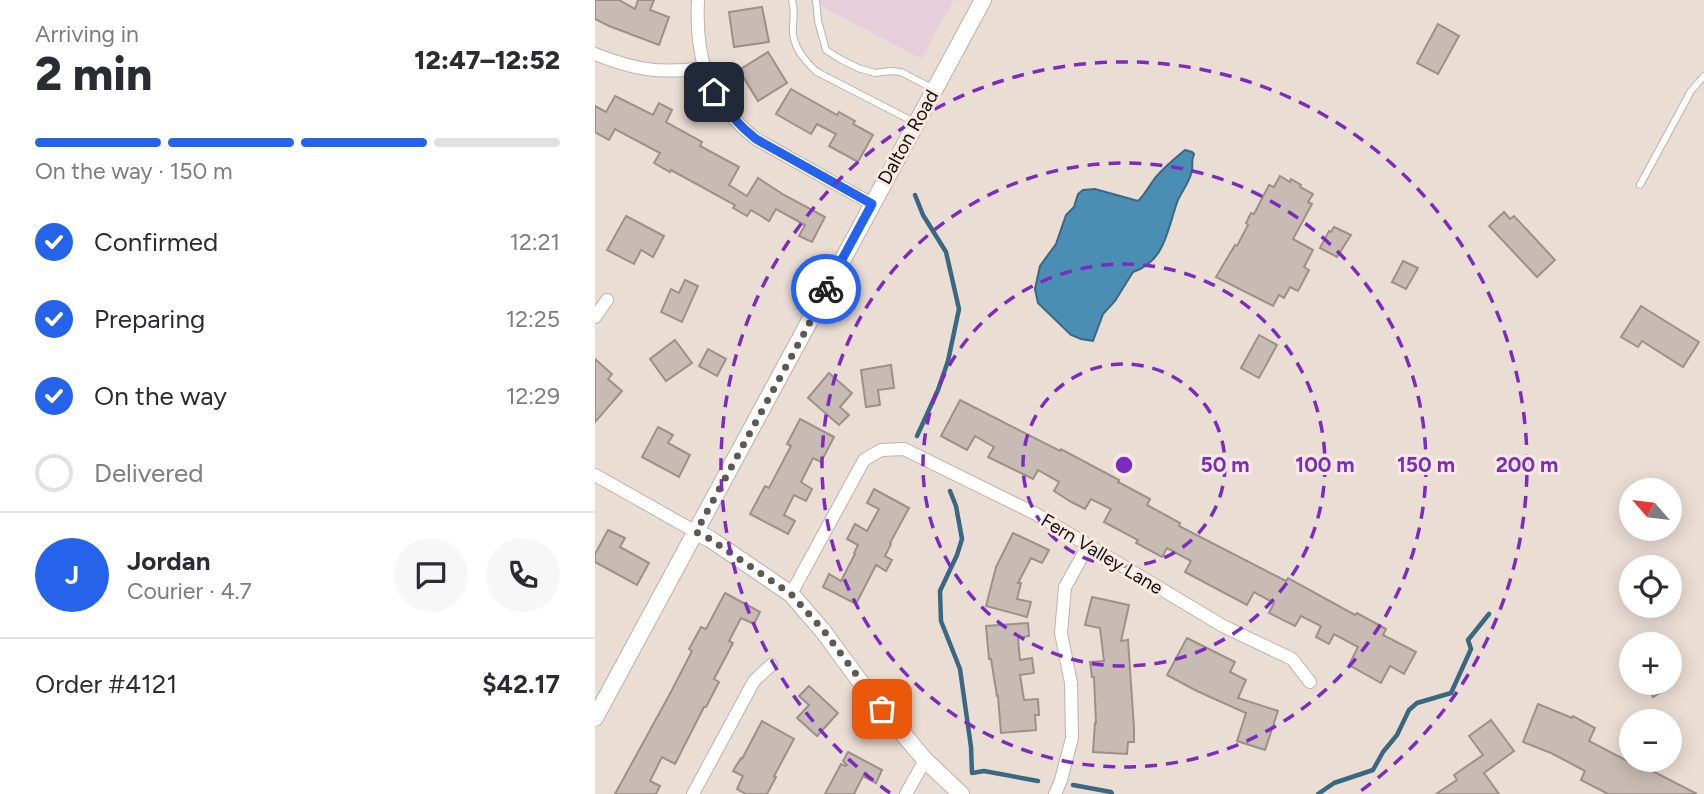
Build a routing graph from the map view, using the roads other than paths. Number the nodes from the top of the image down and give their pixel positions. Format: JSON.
{"nodes":[{"id":1,"x":698,"y":0,"type":"edge"},
{"id":2,"x":792,"y":0,"type":"edge"},
{"id":3,"x":816,"y":0,"type":"edge"},
{"id":4,"x":983,"y":0,"type":"edge"},
{"id":5,"x":595,"y":54,"type":"edge"},
{"id":6,"x":703,"y":68,"type":"junction"},
{"id":7,"x":1704,"y":76,"type":"edge"},
{"id":8,"x":934,"y":89,"type":"junction"},
{"id":9,"x":915,"y":123,"type":"junction"},
{"id":10,"x":1640,"y":185,"type":"dead end"},
{"id":11,"x":872,"y":204,"type":"junction"},
{"id":12,"x":607,"y":300,"type":"dead end"},
{"id":13,"x":595,"y":317,"type":"edge"},
{"id":14,"x":595,"y":475,"type":"edge"},
{"id":15,"x":696,"y":532,"type":"junction"},
{"id":16,"x":1088,"y":545,"type":"junction"},
{"id":17,"x":791,"y":594,"type":"junction"},
{"id":18,"x":771,"y":665,"type":"dead end"},
{"id":19,"x":1311,"y":682,"type":"dead end"},
{"id":20,"x":595,"y":718,"type":"edge"},
{"id":21,"x":925,"y":760,"type":"junction"},
{"id":22,"x":693,"y":794,"type":"edge"},
{"id":23,"x":906,"y":794,"type":"edge"},
{"id":24,"x":961,"y":794,"type":"edge"},
{"id":25,"x":1055,"y":794,"type":"edge"}],
"edges":[{"from":1,"to":6,"type":"street"},
{"from":2,"to":9,"type":"lane"},
{"from":3,"to":8,"type":"lane"},
{"from":4,"to":8,"type":"street","name":"Dalton Road"},
{"from":5,"to":6,"type":"street"},
{"from":6,"to":11,"type":"street"},
{"from":7,"to":10,"type":"lane"},
{"from":8,"to":9,"type":"street","name":"Dalton Road"},
{"from":9,"to":11,"type":"street","name":"Dalton Road"},
{"from":11,"to":15,"type":"street","name":"Dalton Road"},
{"from":12,"to":13,"type":"street"},
{"from":14,"to":15,"type":"street"},
{"from":15,"to":17,"type":"street"},
{"from":15,"to":20,"type":"street","name":"Dalton Road"},
{"from":16,"to":17,"type":"street","name":"Fern Valley Lane"},
{"from":16,"to":19,"type":"street","name":"Fern Valley Lane"},
{"from":16,"to":25,"type":"street"},
{"from":17,"to":21,"type":"street"},
{"from":18,"to":22,"type":"street"},
{"from":21,"to":23,"type":"street"},
{"from":21,"to":24,"type":"street"}]}
